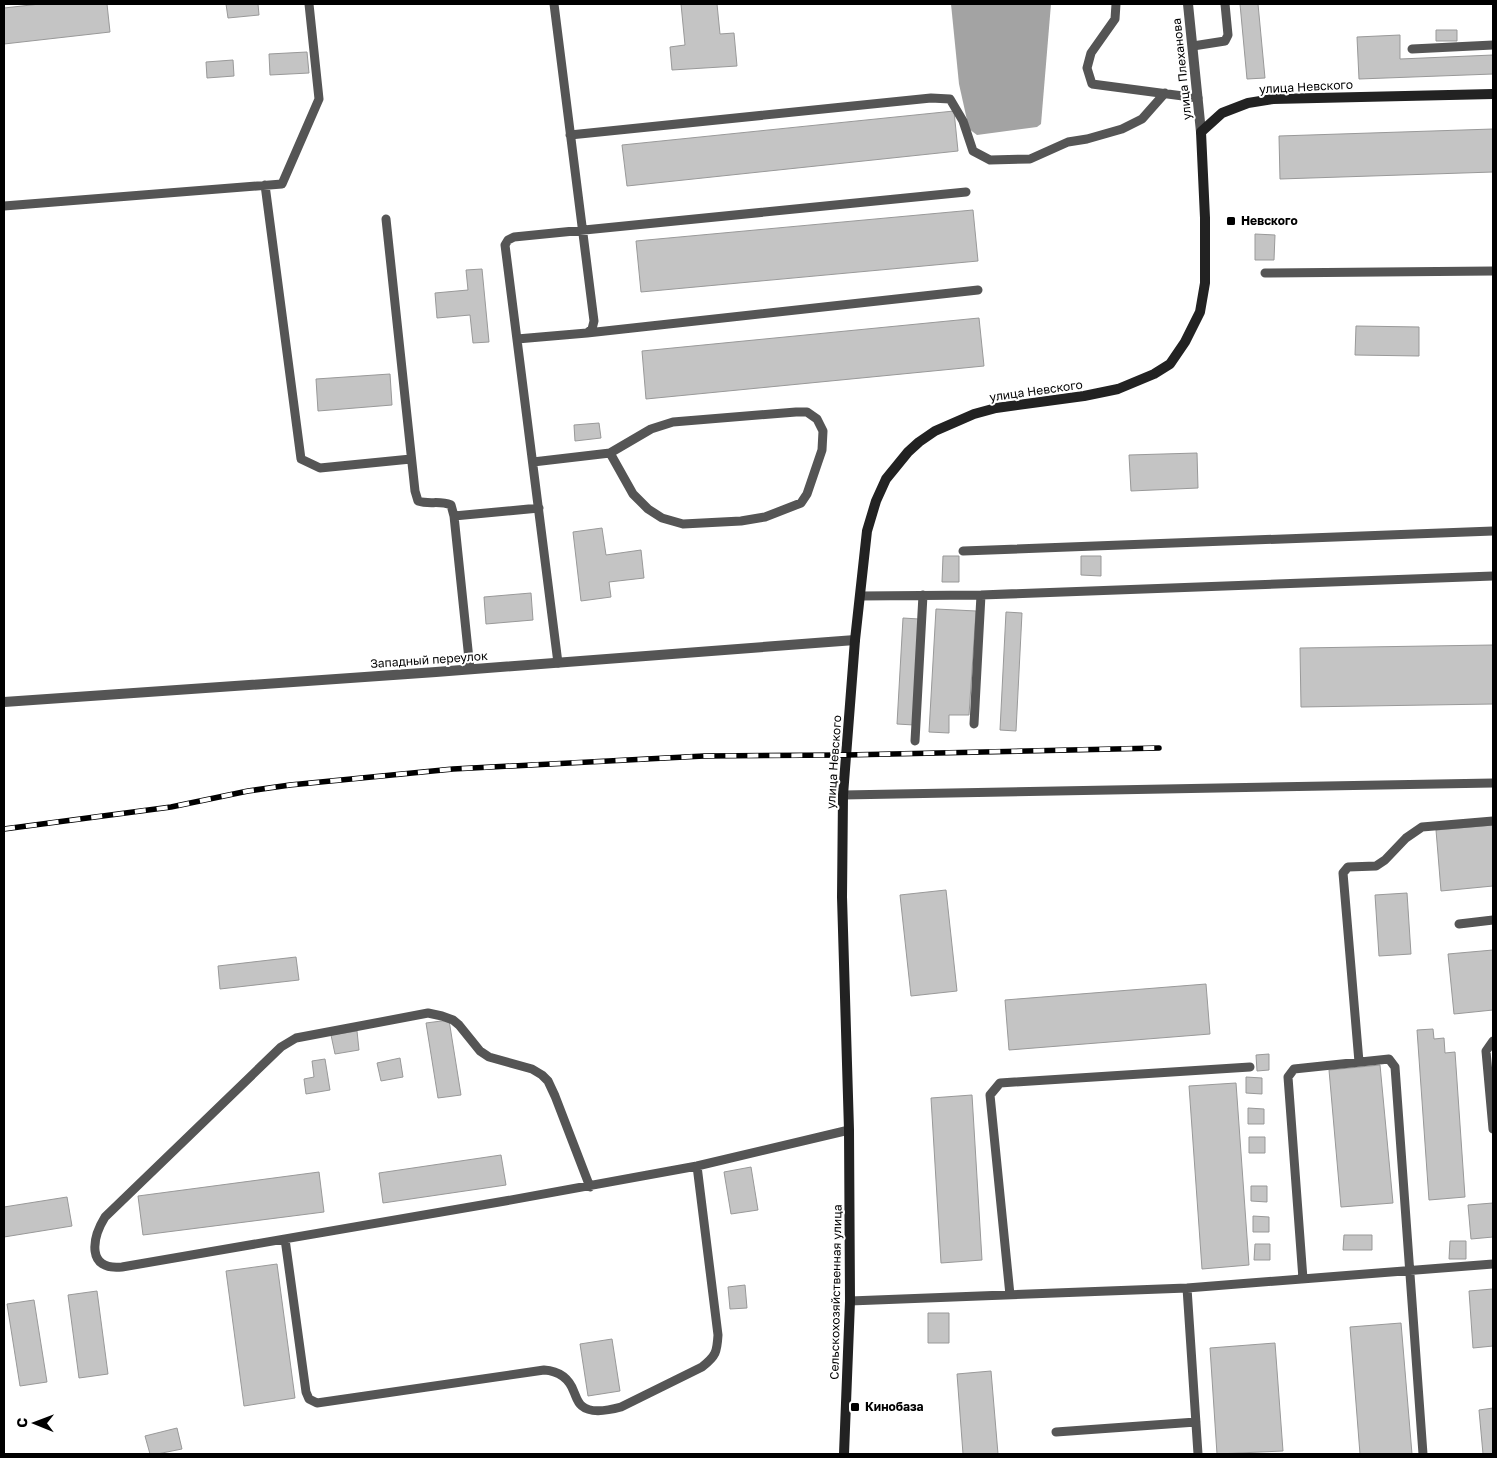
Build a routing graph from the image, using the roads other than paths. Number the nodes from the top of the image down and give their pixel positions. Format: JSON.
{"nodes":[{"id":1,"x":309,"y":4,"type":"edge"},
{"id":2,"x":554,"y":4,"type":"edge"},
{"id":3,"x":1116,"y":4,"type":"edge"},
{"id":4,"x":1188,"y":4,"type":"edge"},
{"id":5,"x":1225,"y":4,"type":"edge"},
{"id":6,"x":1493,"y":45,"type":"edge"},
{"id":7,"x":1193,"y":46,"type":"junction"},
{"id":8,"x":1412,"y":49,"type":"dead end"},
{"id":9,"x":1165,"y":93,"type":"junction"},
{"id":10,"x":1493,"y":94,"type":"edge"},
{"id":11,"x":1198,"y":98,"type":"junction"},
{"id":12,"x":1201,"y":132,"type":"junction"},
{"id":13,"x":570,"y":135,"type":"junction"},
{"id":14,"x":265,"y":185,"type":"junction"},
{"id":15,"x":966,"y":192,"type":"dead end"},
{"id":16,"x":4,"y":206,"type":"edge"},
{"id":17,"x":386,"y":219,"type":"dead end"},
{"id":18,"x":581,"y":230,"type":"junction"},
{"id":19,"x":1493,"y":271,"type":"edge"},
{"id":20,"x":1264,"y":274,"type":"dead end"},
{"id":21,"x":978,"y":290,"type":"dead end"},
{"id":22,"x":587,"y":333,"type":"junction"},
{"id":23,"x":517,"y":339,"type":"junction"},
{"id":24,"x":610,"y":453,"type":"junction"},
{"id":25,"x":411,"y":459,"type":"junction"},
{"id":26,"x":533,"y":462,"type":"junction"},
{"id":27,"x":539,"y":508,"type":"junction"},
{"id":28,"x":454,"y":516,"type":"junction"},
{"id":29,"x":1493,"y":531,"type":"edge"},
{"id":30,"x":962,"y":551,"type":"dead end"},
{"id":31,"x":1493,"y":576,"type":"edge"},
{"id":32,"x":923,"y":595,"type":"junction"},
{"id":33,"x":981,"y":595,"type":"junction"},
{"id":34,"x":860,"y":596,"type":"junction"},
{"id":35,"x":855,"y":640,"type":"junction"},
{"id":36,"x":558,"y":662,"type":"junction"},
{"id":37,"x":470,"y":669,"type":"junction"},
{"id":38,"x":4,"y":702,"type":"edge"},
{"id":39,"x":974,"y":724,"type":"dead end"},
{"id":40,"x":915,"y":741,"type":"dead end"},
{"id":41,"x":1493,"y":783,"type":"edge"},
{"id":42,"x":843,"y":795,"type":"junction"},
{"id":43,"x":1493,"y":821,"type":"edge"},
{"id":44,"x":1493,"y":920,"type":"edge"},
{"id":45,"x":1459,"y":924,"type":"dead end"},
{"id":46,"x":1493,"y":1041,"type":"edge"},
{"id":47,"x":1359,"y":1062,"type":"junction"},
{"id":48,"x":1250,"y":1067,"type":"dead end"},
{"id":49,"x":1493,"y":1129,"type":"edge"},
{"id":50,"x":849,"y":1130,"type":"junction"},
{"id":51,"x":697,"y":1166,"type":"junction"},
{"id":52,"x":590,"y":1186,"type":"junction"},
{"id":53,"x":285,"y":1239,"type":"junction"},
{"id":54,"x":1493,"y":1264,"type":"edge"},
{"id":55,"x":1411,"y":1272,"type":"junction"},
{"id":56,"x":1303,"y":1279,"type":"junction"},
{"id":57,"x":1187,"y":1288,"type":"junction"},
{"id":58,"x":1010,"y":1295,"type":"junction"},
{"id":59,"x":850,"y":1301,"type":"junction"},
{"id":60,"x":1196,"y":1422,"type":"junction"},
{"id":61,"x":1056,"y":1432,"type":"dead end"},
{"id":62,"x":844,"y":1454,"type":"edge"},
{"id":63,"x":1198,"y":1454,"type":"edge"},
{"id":64,"x":1423,"y":1454,"type":"edge"}],
"edges":[{"from":1,"to":14,"type":"lane"},
{"from":2,"to":13,"type":"lane"},
{"from":3,"to":9,"type":"lane"},
{"from":4,"to":7,"type":"street","name":"улица Плеханова"},
{"from":5,"to":7,"type":"lane"},
{"from":6,"to":8,"type":"lane"},
{"from":7,"to":11,"type":"street","name":"улица Плеханова"},
{"from":9,"to":11,"type":"lane"},
{"from":9,"to":13,"type":"lane"},
{"from":10,"to":12,"type":"main road","name":"улица Невского"},
{"from":11,"to":12,"type":"street","name":"улица Плеханова"},
{"from":12,"to":34,"type":"main road","name":"улица Невского"},
{"from":13,"to":18,"type":"lane"},
{"from":14,"to":16,"type":"lane"},
{"from":14,"to":25,"type":"lane"},
{"from":15,"to":18,"type":"lane"},
{"from":17,"to":25,"type":"lane"},
{"from":18,"to":22,"type":"lane"},
{"from":18,"to":23,"type":"lane"},
{"from":19,"to":20,"type":"lane"},
{"from":21,"to":22,"type":"lane"},
{"from":22,"to":23,"type":"lane"},
{"from":23,"to":26,"type":"lane"},
{"from":24,"to":24,"type":"lane"},
{"from":24,"to":26,"type":"lane"},
{"from":25,"to":28,"type":"lane"},
{"from":26,"to":27,"type":"lane"},
{"from":27,"to":28,"type":"lane"},
{"from":27,"to":36,"type":"lane"},
{"from":28,"to":37,"type":"lane"},
{"from":29,"to":30,"type":"lane"},
{"from":31,"to":33,"type":"lane"},
{"from":32,"to":33,"type":"lane"},
{"from":32,"to":34,"type":"lane"},
{"from":32,"to":40,"type":"lane"},
{"from":33,"to":39,"type":"lane"},
{"from":34,"to":35,"type":"main road","name":"улица Невского"},
{"from":35,"to":36,"type":"street","name":"Западный переулок"},
{"from":35,"to":42,"type":"main road","name":"улица Невского"},
{"from":36,"to":37,"type":"street","name":"Западный переулок"},
{"from":37,"to":38,"type":"street","name":"Западный переулок"},
{"from":41,"to":42,"type":"lane"},
{"from":42,"to":50,"type":"main road","name":"улица Невского"},
{"from":43,"to":47,"type":"lane"},
{"from":44,"to":45,"type":"lane"},
{"from":46,"to":49,"type":"lane"},
{"from":47,"to":55,"type":"lane"},
{"from":47,"to":56,"type":"lane"},
{"from":48,"to":58,"type":"lane"},
{"from":50,"to":51,"type":"lane"},
{"from":50,"to":59,"type":"main road","name":"Сельскохозяйственная улица"},
{"from":51,"to":52,"type":"lane"},
{"from":51,"to":53,"type":"lane"},
{"from":52,"to":53,"type":"lane"},
{"from":52,"to":53,"type":"lane"},
{"from":54,"to":55,"type":"lane"},
{"from":55,"to":56,"type":"lane"},
{"from":55,"to":64,"type":"lane"},
{"from":56,"to":57,"type":"lane"},
{"from":57,"to":58,"type":"lane"},
{"from":57,"to":60,"type":"lane"},
{"from":58,"to":59,"type":"lane"},
{"from":59,"to":62,"type":"main road","name":"Сельскохозяйственная улица"},
{"from":60,"to":61,"type":"lane"},
{"from":60,"to":63,"type":"lane"}]}
